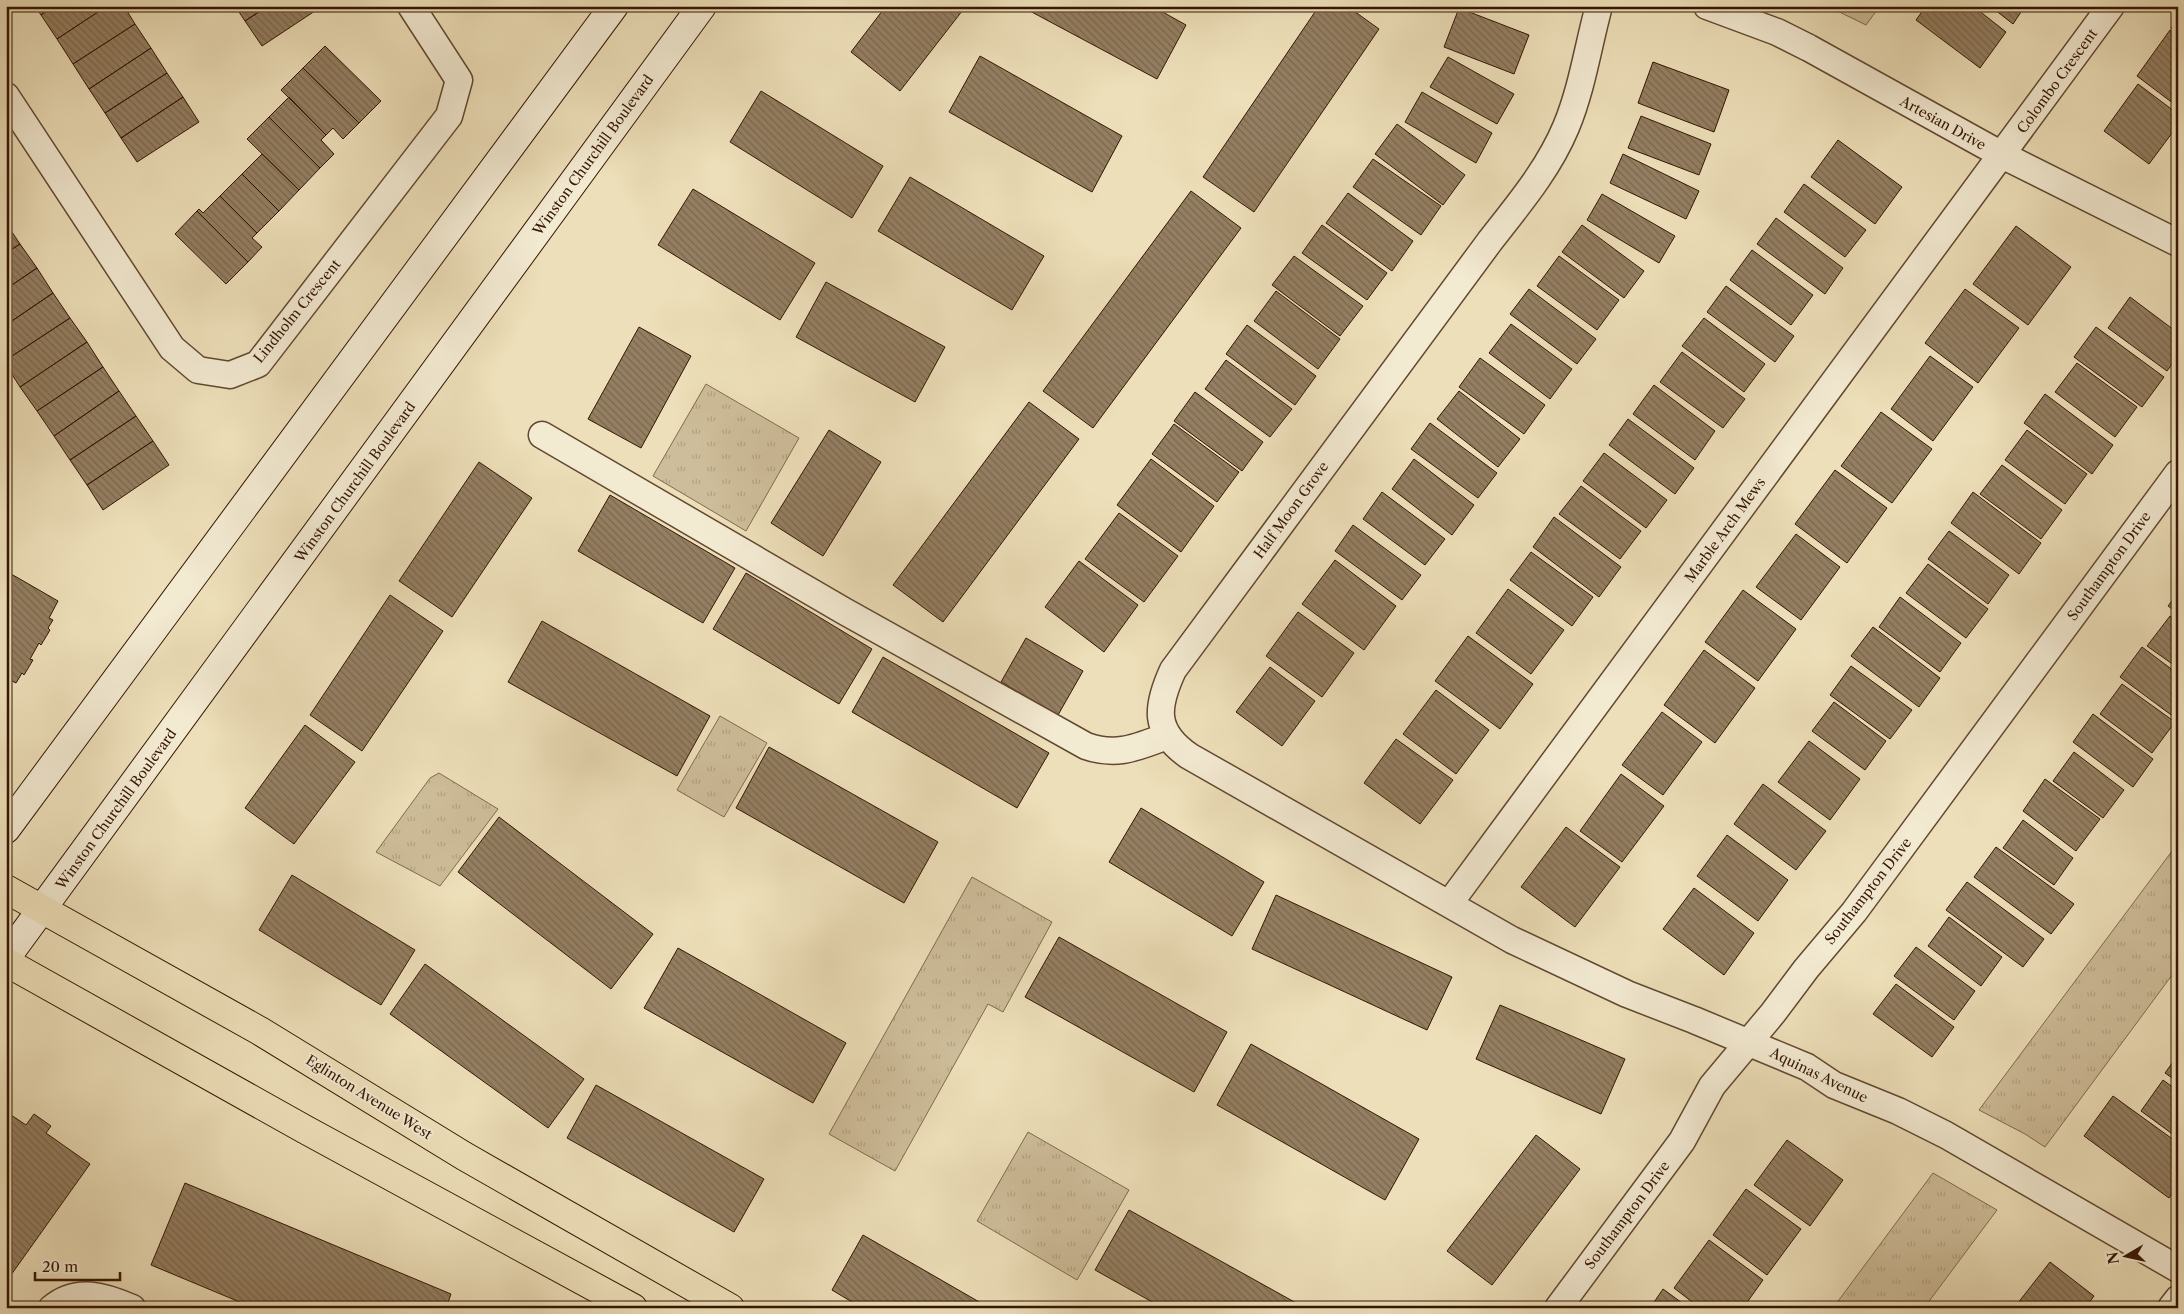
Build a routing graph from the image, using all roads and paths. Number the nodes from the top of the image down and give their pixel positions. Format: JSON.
{"nodes":[{"id":1,"x":411,"y":6,"type":"edge"},
{"id":2,"x":614,"y":6,"type":"edge"},
{"id":3,"x":702,"y":6,"type":"edge"},
{"id":4,"x":1599,"y":6,"type":"edge"},
{"id":5,"x":1707,"y":6,"type":"edge"},
{"id":6,"x":2112,"y":6,"type":"edge"},
{"id":7,"x":6,"y":96,"type":"edge"},
{"id":8,"x":2002,"y":156,"type":"junction"},
{"id":9,"x":2178,"y":243,"type":"edge"},
{"id":10,"x":542,"y":435,"type":"dead end"},
{"id":11,"x":2178,"y":473,"type":"edge"},
{"id":12,"x":1167,"y":736,"type":"junction"},
{"id":13,"x":6,"y":829,"type":"edge"},
{"id":14,"x":6,"y":889,"type":"edge"},
{"id":15,"x":1449,"y":904,"type":"junction"},
{"id":16,"x":42,"y":909,"type":"junction"},
{"id":17,"x":6,"y":958,"type":"edge"},
{"id":18,"x":6,"y":962,"type":"edge"},
{"id":19,"x":1748,"y":1042,"type":"junction"},
{"id":20,"x":2178,"y":1269,"type":"edge"},
{"id":21,"x":2178,"y":1298,"type":"edge"},
{"id":22,"x":52,"y":1308,"type":"edge"},
{"id":23,"x":132,"y":1308,"type":"edge"},
{"id":24,"x":633,"y":1308,"type":"edge"},
{"id":25,"x":730,"y":1308,"type":"edge"},
{"id":26,"x":1558,"y":1308,"type":"edge"},
{"id":27,"x":2171,"y":1308,"type":"edge"}],
"edges":[{"from":1,"to":7,"type":"street","name":"Lindholm Crescent"},
{"from":2,"to":13,"type":"main road"},
{"from":3,"to":16,"type":"main road","name":"Winston Churchill Boulevard"},
{"from":4,"to":12,"type":"street","name":"Half Moon Grove"},
{"from":5,"to":8,"type":"street","name":"Artesian Drive"},
{"from":6,"to":8,"type":"street","name":"Colombo Crescent"},
{"from":8,"to":9,"type":"street","name":"Artesian Drive"},
{"from":8,"to":15,"type":"street","name":"Marble Arch Mews"},
{"from":10,"to":12,"type":"street"},
{"from":11,"to":19,"type":"street","name":"Southampton Drive"},
{"from":12,"to":15,"type":"street","name":"Half Moon Grove"},
{"from":14,"to":16,"type":"main road","name":"Eglinton Avenue West"},
{"from":15,"to":19,"type":"street","name":"Aquinas Avenue"},
{"from":16,"to":17,"type":"main road","name":"Winston Churchill Boulevard"},
{"from":16,"to":25,"type":"main road","name":"Eglinton Avenue West"},
{"from":18,"to":24,"type":"main road"},
{"from":19,"to":20,"type":"street","name":"Aquinas Avenue"},
{"from":19,"to":26,"type":"street","name":"Southampton Drive"},
{"from":21,"to":27,"type":"street"},
{"from":22,"to":23,"type":"street"}]}
